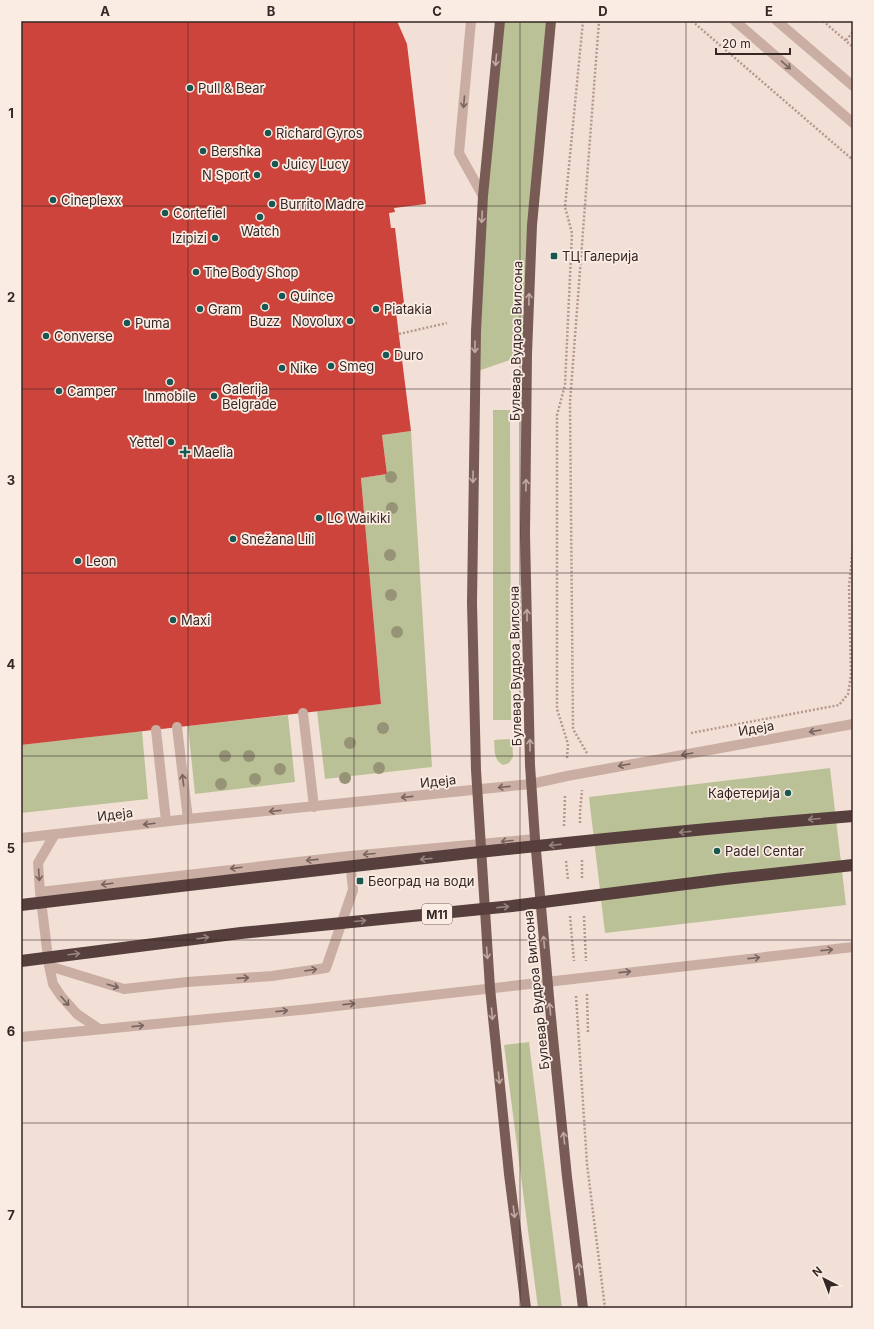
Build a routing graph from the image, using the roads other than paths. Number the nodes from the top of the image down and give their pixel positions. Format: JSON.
{"nodes":[{"id":1,"x":471,"y":21,"type":"edge"},
{"id":2,"x":500,"y":21,"type":"edge"},
{"id":3,"x":551,"y":21,"type":"edge"},
{"id":4,"x":735,"y":21,"type":"edge"},
{"id":5,"x":777,"y":21,"type":"edge"},
{"id":6,"x":853,"y":86,"type":"edge"},
{"id":7,"x":853,"y":122,"type":"edge"},
{"id":8,"x":483,"y":196,"type":"junction"},
{"id":9,"x":303,"y":713,"type":"dead end"},
{"id":10,"x":853,"y":724,"type":"edge"},
{"id":11,"x":177,"y":727,"type":"dead end"},
{"id":12,"x":156,"y":730,"type":"dead end"},
{"id":13,"x":531,"y":784,"type":"junction"},
{"id":14,"x":477,"y":790,"type":"junction"},
{"id":15,"x":314,"y":807,"type":"junction"},
{"id":16,"x":853,"y":816,"type":"edge"},
{"id":17,"x":188,"y":819,"type":"junction"},
{"id":18,"x":166,"y":822,"type":"junction"},
{"id":19,"x":55,"y":834,"type":"junction"},
{"id":20,"x":21,"y":838,"type":"edge"},
{"id":21,"x":535,"y":839,"type":"junction"},
{"id":22,"x":480,"y":844,"type":"junction"},
{"id":23,"x":350,"y":856,"type":"junction"},
{"id":24,"x":853,"y":865,"type":"edge"},
{"id":25,"x":40,"y":892,"type":"junction"},
{"id":26,"x":21,"y":905,"type":"edge"},
{"id":27,"x":853,"y":947,"type":"edge"},
{"id":28,"x":21,"y":961,"type":"edge"},
{"id":29,"x":49,"y":966,"type":"junction"},
{"id":30,"x":548,"y":981,"type":"junction"},
{"id":31,"x":490,"y":988,"type":"junction"},
{"id":32,"x":100,"y":1029,"type":"junction"},
{"id":33,"x":21,"y":1037,"type":"edge"},
{"id":34,"x":526,"y":1308,"type":"edge"},
{"id":35,"x":583,"y":1308,"type":"edge"}],
"edges":[{"from":1,"to":8,"type":"street","one_way":true},
{"from":2,"to":8,"type":"main road","one_way":true},
{"from":13,"to":3,"type":"main road","name":"Булевар Вудроа Вилсона","one_way":true},
{"from":4,"to":7,"type":"street","one_way":true},
{"from":5,"to":6,"type":"street"},
{"from":8,"to":14,"type":"main road","one_way":true},
{"from":9,"to":15,"type":"street"},
{"from":10,"to":13,"type":"street","name":"Идеја","one_way":true},
{"from":17,"to":11,"type":"street","one_way":true},
{"from":12,"to":18,"type":"street"},
{"from":13,"to":14,"type":"street","name":"Идеја","one_way":true},
{"from":13,"to":21,"type":"main road","name":"Булевар Вудроа Вилсона"},
{"from":14,"to":15,"type":"street","name":"Идеја","one_way":true},
{"from":14,"to":22,"type":"main road"},
{"from":15,"to":17,"type":"street","name":"Идеја","one_way":true},
{"from":16,"to":26,"type":"highway","one_way":true,"bridge":true},
{"from":17,"to":18,"type":"street","name":"Идеја"},
{"from":18,"to":19,"type":"street","name":"Идеја","one_way":true},
{"from":19,"to":20,"type":"street","name":"Идеја"},
{"from":19,"to":25,"type":"street","one_way":true},
{"from":21,"to":22,"type":"street","one_way":true},
{"from":30,"to":21,"type":"main road","name":"Булевар Вудроа Вилсона","one_way":true},
{"from":22,"to":23,"type":"street","one_way":true},
{"from":22,"to":31,"type":"main road","one_way":true},
{"from":23,"to":25,"type":"street","one_way":true},
{"from":29,"to":23,"type":"street","one_way":true},
{"from":28,"to":24,"type":"highway","number":"M11","one_way":true,"bridge":true},
{"from":25,"to":29,"type":"street"},
{"from":30,"to":27,"type":"street","one_way":true},
{"from":29,"to":32,"type":"street","one_way":true},
{"from":30,"to":31,"type":"street"},
{"from":35,"to":30,"type":"main road","name":"Булевар Вудроа Вилсона","one_way":true},
{"from":32,"to":31,"type":"street","one_way":true},
{"from":31,"to":34,"type":"main road","one_way":true},
{"from":32,"to":33,"type":"street"}]}
